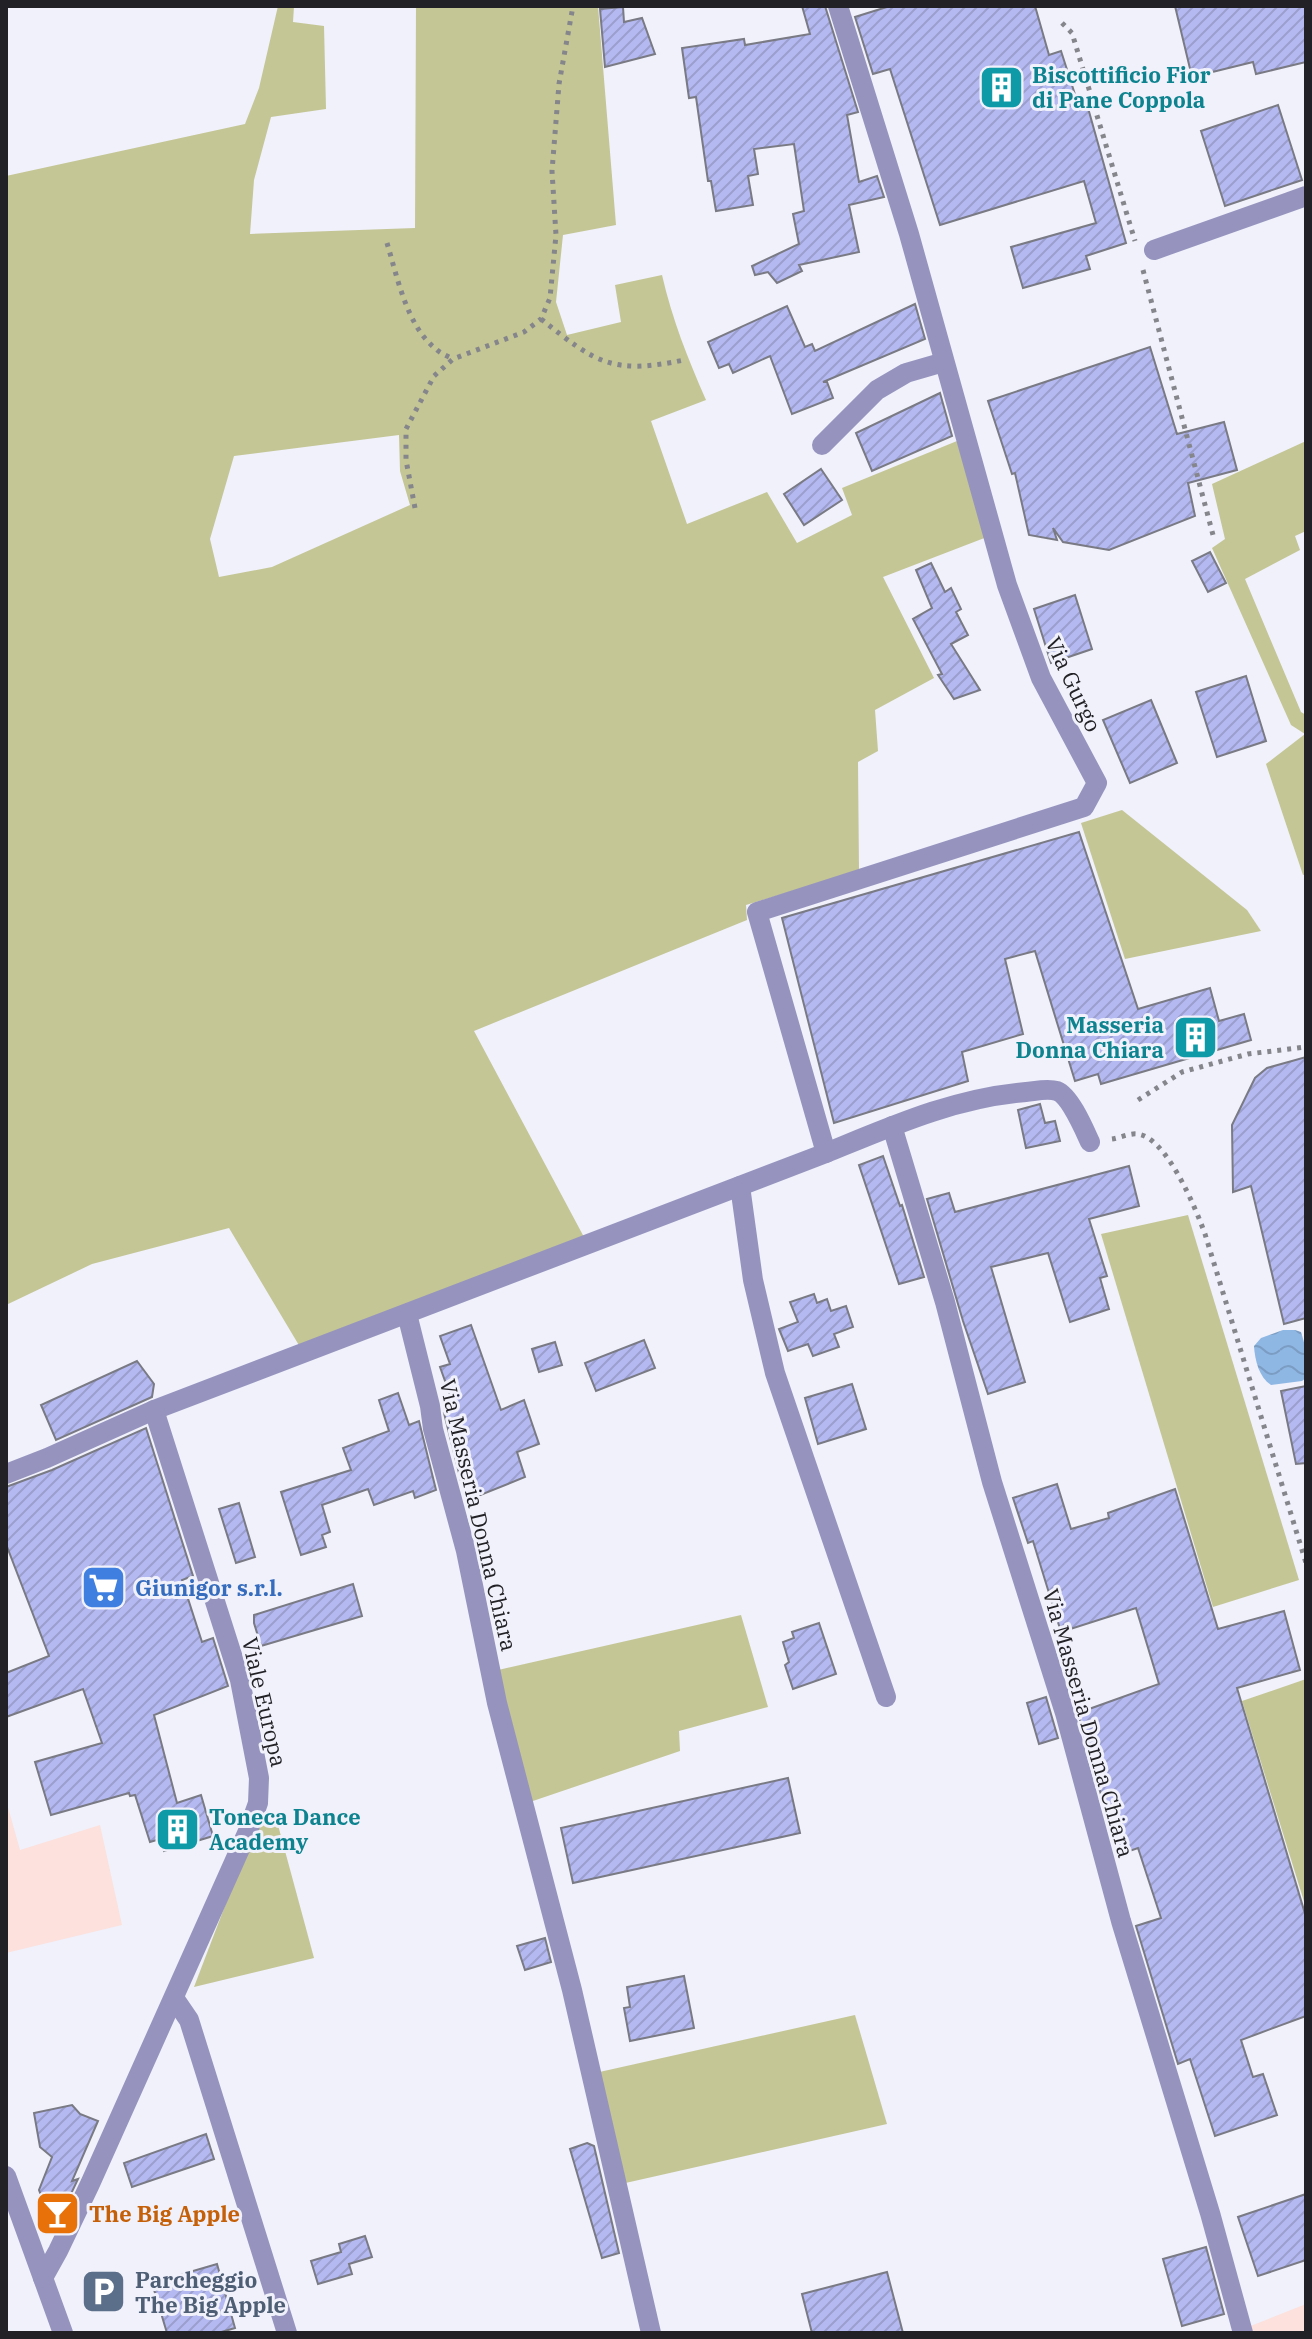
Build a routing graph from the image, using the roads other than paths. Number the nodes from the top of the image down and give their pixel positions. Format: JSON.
{"nodes":[{"id":1,"x":838,"y":6,"type":"edge"},
{"id":2,"x":1306,"y":196,"type":"edge"},
{"id":3,"x":1145,"y":257,"type":"road end"},
{"id":4,"x":944,"y":362,"type":"junction"},
{"id":5,"x":822,"y":445,"type":"dead end"},
{"id":6,"x":892,"y":1126,"type":"junction"},
{"id":7,"x":1090,"y":1142,"type":"road end"},
{"id":8,"x":826,"y":1153,"type":"junction"},
{"id":9,"x":740,"y":1186,"type":"junction"},
{"id":10,"x":407,"y":1314,"type":"junction"},
{"id":11,"x":154,"y":1410,"type":"junction"},
{"id":12,"x":6,"y":1474,"type":"edge"},
{"id":13,"x":886,"y":1697,"type":"dead end"},
{"id":14,"x":174,"y":1998,"type":"junction"},
{"id":15,"x":6,"y":2176,"type":"edge"},
{"id":16,"x":43,"y":2278,"type":"junction"},
{"id":17,"x":63,"y":2333,"type":"edge"},
{"id":18,"x":287,"y":2333,"type":"edge"},
{"id":19,"x":651,"y":2333,"type":"edge"},
{"id":20,"x":1243,"y":2333,"type":"edge"}],
"edges":[{"from":1,"to":4,"type":"street","name":"Via Gurgo"},
{"from":2,"to":3,"type":"street"},
{"from":4,"to":5,"type":"street"},
{"from":4,"to":8,"type":"street","name":"Via Gurgo"},
{"from":6,"to":7,"type":"street"},
{"from":6,"to":8,"type":"street"},
{"from":6,"to":20,"type":"street","name":"Via Masseria Donna Chiara"},
{"from":8,"to":9,"type":"street"},
{"from":9,"to":10,"type":"street"},
{"from":9,"to":13,"type":"street"},
{"from":10,"to":11,"type":"street"},
{"from":10,"to":19,"type":"street","name":"Via Masseria Donna Chiara"},
{"from":11,"to":12,"type":"street"},
{"from":11,"to":14,"type":"street","name":"Viale Europa"},
{"from":14,"to":16,"type":"street","name":"Viale Europa"},
{"from":14,"to":18,"type":"street"},
{"from":15,"to":16,"type":"street"},
{"from":16,"to":17,"type":"street"}]}
